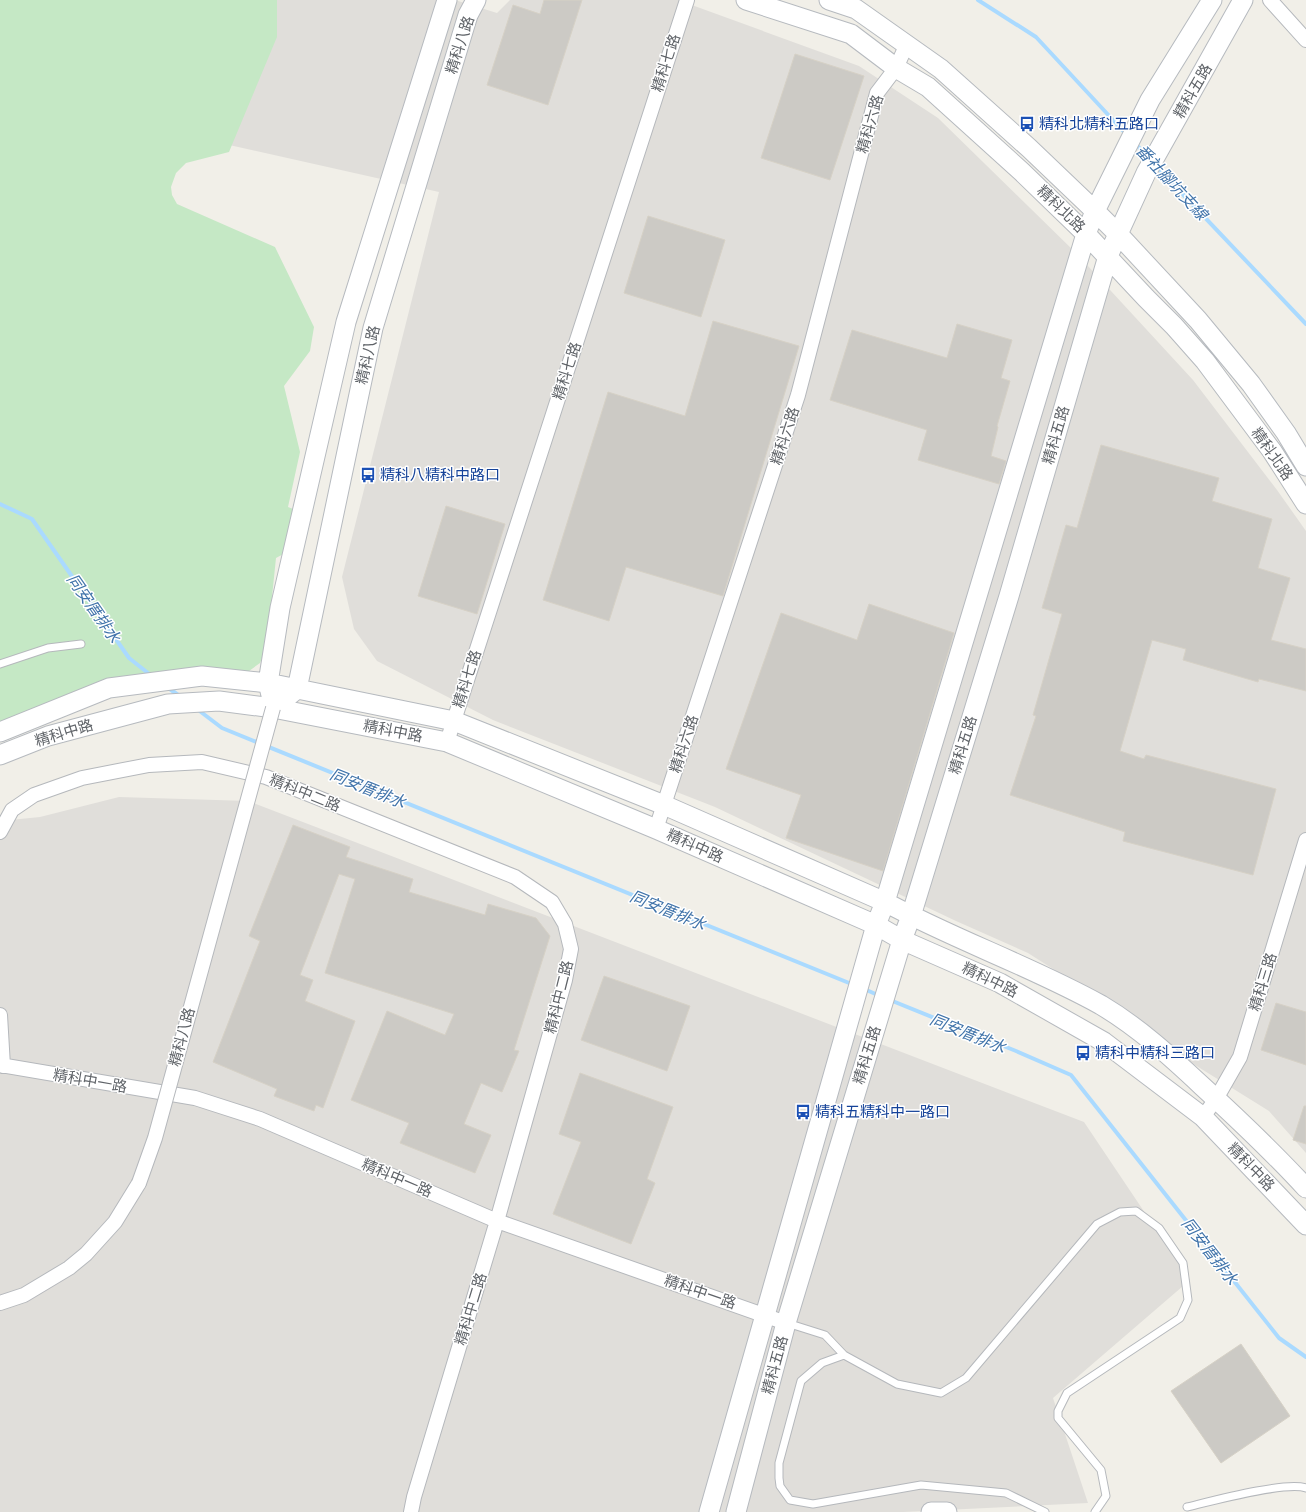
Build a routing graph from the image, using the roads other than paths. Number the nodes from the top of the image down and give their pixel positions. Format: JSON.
{"nodes":[{"id":1,"x":447,"y":0,"type":"edge"},
{"id":2,"x":476,"y":0,"type":"edge"},
{"id":3,"x":686,"y":0,"type":"edge"},
{"id":4,"x":746,"y":0,"type":"edge"},
{"id":5,"x":829,"y":0,"type":"edge"},
{"id":6,"x":1212,"y":0,"type":"edge"},
{"id":7,"x":1243,"y":0,"type":"edge"},
{"id":8,"x":1273,"y":2,"type":"edge"},
{"id":9,"x":1306,"y":40,"type":"edge"},
{"id":10,"x":907,"y":44,"type":"junction"},
{"id":11,"x":896,"y":68,"type":"junction"},
{"id":12,"x":1095,"y":211,"type":"junction"},
{"id":13,"x":1086,"y":234,"type":"junction"},
{"id":14,"x":1118,"y":234,"type":"junction"},
{"id":15,"x":1108,"y":256,"type":"junction"},
{"id":16,"x":1306,"y":466,"type":"edge"},
{"id":17,"x":1306,"y":504,"type":"edge"},
{"id":18,"x":81,"y":644,"type":"dead end"},
{"id":19,"x":0,"y":664,"type":"edge"},
{"id":20,"x":268,"y":683,"type":"junction"},
{"id":21,"x":297,"y":689,"type":"junction"},
{"id":22,"x":273,"y":708,"type":"junction"},
{"id":23,"x":454,"y":721,"type":"junction"},
{"id":24,"x":0,"y":732,"type":"edge"},
{"id":25,"x":446,"y":742,"type":"junction"},
{"id":26,"x":0,"y":755,"type":"edge"},
{"id":27,"x":664,"y":805,"type":"junction"},
{"id":28,"x":656,"y":829,"type":"junction"},
{"id":29,"x":0,"y":832,"type":"edge"},
{"id":30,"x":1306,"y":840,"type":"edge"},
{"id":31,"x":885,"y":902,"type":"junction"},
{"id":32,"x":911,"y":916,"type":"junction"},
{"id":33,"x":876,"y":925,"type":"junction"},
{"id":34,"x":902,"y":940,"type":"junction"},
{"id":35,"x":0,"y":1015,"type":"edge"},
{"id":36,"x":1,"y":1066,"type":"edge"},
{"id":37,"x":1216,"y":1099,"type":"junction"},
{"id":38,"x":1203,"y":1117,"type":"junction"},
{"id":39,"x":1306,"y":1188,"type":"edge"},
{"id":40,"x":497,"y":1221,"type":"junction"},
{"id":41,"x":1306,"y":1225,"type":"edge"},
{"id":42,"x":0,"y":1303,"type":"edge"},
{"id":43,"x":765,"y":1315,"type":"junction"},
{"id":44,"x":786,"y":1323,"type":"junction"},
{"id":45,"x":844,"y":1355,"type":"junction"},
{"id":46,"x":1306,"y":1488,"type":"edge"},
{"id":47,"x":1188,"y":1506,"type":"dead end"},
{"id":48,"x":411,"y":1512,"type":"edge"},
{"id":49,"x":709,"y":1512,"type":"edge"},
{"id":50,"x":736,"y":1512,"type":"edge"},
{"id":51,"x":931,"y":1512,"type":"edge"},
{"id":52,"x":947,"y":1512,"type":"edge"},
{"id":53,"x":1046,"y":1512,"type":"edge"},
{"id":54,"x":1052,"y":1512,"type":"edge"},
{"id":55,"x":1095,"y":1512,"type":"edge"}],
"edges":[{"from":1,"to":20,"type":"street","name":"精科八路"},
{"from":2,"to":21,"type":"street","name":"精科八路"},
{"from":3,"to":23,"type":"street","name":"精科七路"},
{"from":4,"to":11,"type":"street","name":"精科北路"},
{"from":5,"to":10,"type":"street","name":"精科北路"},
{"from":6,"to":12,"type":"street","name":"精科五路"},
{"from":7,"to":14,"type":"street","name":"精科五路"},
{"from":8,"to":9,"type":"street"},
{"from":10,"to":11,"type":"street","name":"精科六路"},
{"from":10,"to":12,"type":"street","name":"精科北路"},
{"from":11,"to":13,"type":"street","name":"精科北路"},
{"from":11,"to":27,"type":"street","name":"精科六路"},
{"from":12,"to":13,"type":"street","name":"精科五路"},
{"from":12,"to":14,"type":"street","name":"精科北路"},
{"from":13,"to":15,"type":"street","name":"精科北路"},
{"from":13,"to":31,"type":"street","name":"精科五路"},
{"from":14,"to":15,"type":"street","name":"精科五路"},
{"from":14,"to":16,"type":"street","name":"精科北路"},
{"from":15,"to":17,"type":"street","name":"精科北路"},
{"from":15,"to":32,"type":"street","name":"精科五路"},
{"from":18,"to":19,"type":"lane"},
{"from":20,"to":21,"type":"street","name":"精科中路"},
{"from":20,"to":22,"type":"street","name":"精科八路"},
{"from":20,"to":24,"type":"street","name":"精科中路"},
{"from":21,"to":22,"type":"street"},
{"from":21,"to":23,"type":"street","name":"精科中路"},
{"from":22,"to":25,"type":"street","name":"精科中路"},
{"from":22,"to":26,"type":"street","name":"精科中路"},
{"from":22,"to":42,"type":"street","name":"精科八路","bridge":true},
{"from":23,"to":25,"type":"street","name":"精科七路"},
{"from":23,"to":27,"type":"street","name":"精科中路"},
{"from":25,"to":28,"type":"street","name":"精科中路"},
{"from":27,"to":28,"type":"street","name":"精科六路"},
{"from":27,"to":31,"type":"street","name":"精科中路"},
{"from":28,"to":33,"type":"street","name":"精科中路"},
{"from":29,"to":40,"type":"street","name":"精科中二路"},
{"from":30,"to":37,"type":"street","name":"精科三路"},
{"from":31,"to":32,"type":"street","name":"精科中路"},
{"from":31,"to":33,"type":"street","name":"精科五路"},
{"from":32,"to":34,"type":"street","name":"精科五路"},
{"from":32,"to":37,"type":"street","name":"精科中路"},
{"from":33,"to":34,"type":"street","name":"精科中路"},
{"from":33,"to":43,"type":"street","name":"精科五路"},
{"from":34,"to":38,"type":"street","name":"精科中路"},
{"from":34,"to":44,"type":"street","name":"精科五路"},
{"from":35,"to":36,"type":"street"},
{"from":36,"to":40,"type":"street","name":"精科中一路"},
{"from":37,"to":38,"type":"street","name":"精科三路"},
{"from":37,"to":39,"type":"street","name":"精科中路"},
{"from":38,"to":41,"type":"street","name":"精科中路"},
{"from":40,"to":43,"type":"street","name":"精科中一路"},
{"from":40,"to":48,"type":"street","name":"精科中二路"},
{"from":43,"to":44,"type":"street","name":"精科中一路"},
{"from":43,"to":49,"type":"street","name":"精科五路"},
{"from":44,"to":45,"type":"lane"},
{"from":44,"to":50,"type":"street","name":"精科五路"},
{"from":45,"to":53,"type":"lane"},
{"from":45,"to":55,"type":"lane"},
{"from":46,"to":47,"type":"lane"},
{"from":51,"to":52,"type":"street"},
{"from":53,"to":54,"type":"lane"}]}
